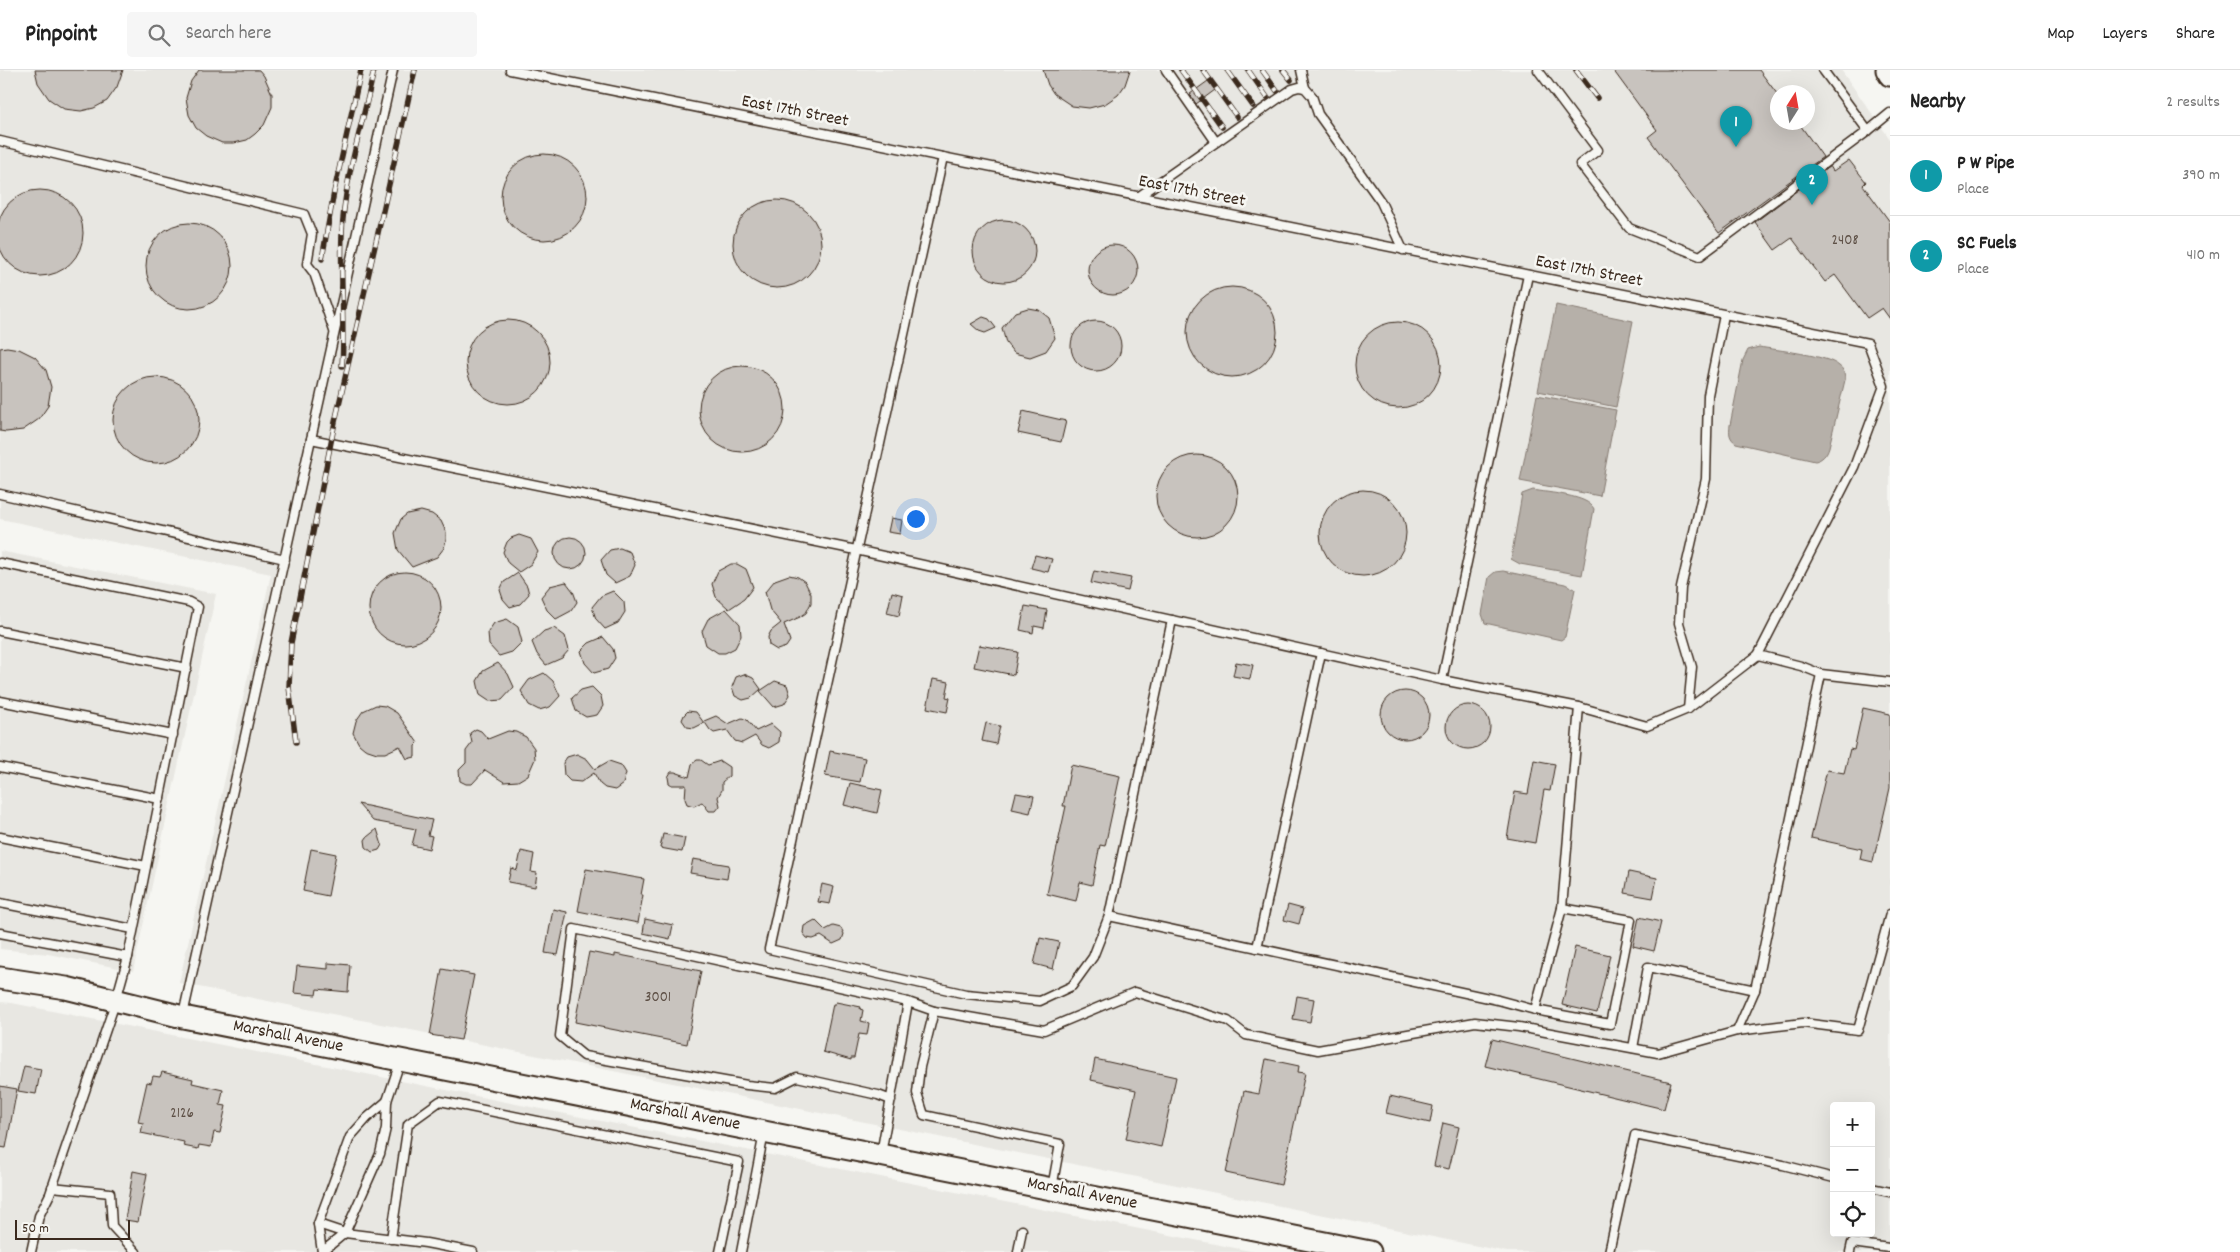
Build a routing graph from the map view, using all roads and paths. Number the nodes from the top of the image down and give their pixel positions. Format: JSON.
{"nodes":[{"id":1,"x":393,"y":70,"type":"edge"},
{"id":2,"x":510,"y":70,"type":"edge"},
{"id":3,"x":1166,"y":70,"type":"edge"},
{"id":4,"x":1301,"y":70,"type":"edge"},
{"id":5,"x":1538,"y":70,"type":"edge"},
{"id":6,"x":1823,"y":70,"type":"edge"},
{"id":7,"x":1887,"y":70,"type":"edge"},
{"id":8,"x":1890,"y":75,"type":"edge"},
{"id":9,"x":1305,"y":88,"type":"junction"},
{"id":10,"x":1890,"y":113,"type":"edge"},
{"id":11,"x":1868,"y":131,"type":"junction"},
{"id":12,"x":0,"y":141,"type":"edge"},
{"id":13,"x":1216,"y":142,"type":"junction"},
{"id":14,"x":944,"y":158,"type":"junction"},
{"id":15,"x":1138,"y":197,"type":"junction"},
{"id":16,"x":1404,"y":250,"type":"junction"},
{"id":17,"x":1528,"y":275,"type":"junction"},
{"id":18,"x":1724,"y":315,"type":"junction"},
{"id":19,"x":334,"y":331,"type":"junction"},
{"id":20,"x":311,"y":439,"type":"junction"},
{"id":21,"x":0,"y":494,"type":"edge"},
{"id":22,"x":856,"y":550,"type":"junction"},
{"id":23,"x":285,"y":559,"type":"junction"},
{"id":24,"x":0,"y":563,"type":"edge"},
{"id":25,"x":1172,"y":620,"type":"junction"},
{"id":26,"x":0,"y":631,"type":"edge"},
{"id":27,"x":1321,"y":653,"type":"junction"},
{"id":28,"x":1758,"y":655,"type":"junction"},
{"id":29,"x":186,"y":668,"type":"junction"},
{"id":30,"x":1821,"y":674,"type":"junction"},
{"id":31,"x":1442,"y":680,"type":"junction"},
{"id":32,"x":1890,"y":682,"type":"edge"},
{"id":33,"x":0,"y":700,"type":"edge"},
{"id":34,"x":1579,"y":706,"type":"junction"},
{"id":35,"x":1688,"y":709,"type":"junction"},
{"id":36,"x":173,"y":735,"type":"junction"},
{"id":37,"x":0,"y":767,"type":"edge"},
{"id":38,"x":160,"y":799,"type":"junction"},
{"id":39,"x":0,"y":837,"type":"edge"},
{"id":40,"x":146,"y":866,"type":"junction"},
{"id":41,"x":0,"y":903,"type":"edge"},
{"id":42,"x":1562,"y":908,"type":"junction"},
{"id":43,"x":1890,"y":914,"type":"edge"},
{"id":44,"x":1109,"y":916,"type":"junction"},
{"id":45,"x":133,"y":929,"type":"junction"},
{"id":46,"x":0,"y":933,"type":"edge"},
{"id":47,"x":1257,"y":948,"type":"junction"},
{"id":48,"x":128,"y":957,"type":"junction"},
{"id":49,"x":0,"y":978,"type":"edge"},
{"id":50,"x":1755,"y":990,"type":"junction"},
{"id":51,"x":116,"y":1000,"type":"junction"},
{"id":52,"x":908,"y":1002,"type":"junction"},
{"id":53,"x":1535,"y":1010,"type":"junction"},
{"id":54,"x":934,"y":1011,"type":"junction"},
{"id":55,"x":183,"y":1017,"type":"junction"},
{"id":56,"x":1738,"y":1031,"type":"junction"},
{"id":57,"x":1633,"y":1048,"type":"junction"},
{"id":58,"x":401,"y":1059,"type":"junction"},
{"id":59,"x":891,"y":1100,"type":"junction"},
{"id":60,"x":387,"y":1101,"type":"junction"},
{"id":61,"x":764,"y":1131,"type":"junction"},
{"id":62,"x":881,"y":1154,"type":"junction"},
{"id":63,"x":1830,"y":1177,"type":"edge"},
{"id":64,"x":52,"y":1187,"type":"junction"},
{"id":65,"x":1052,"y":1188,"type":"junction"},
{"id":66,"x":1875,"y":1189,"type":"edge"},
{"id":67,"x":1890,"y":1192,"type":"edge"},
{"id":68,"x":318,"y":1224,"type":"junction"},
{"id":69,"x":1022,"y":1230,"type":"dead end"},
{"id":70,"x":345,"y":1233,"type":"junction"},
{"id":71,"x":391,"y":1238,"type":"junction"},
{"id":72,"x":426,"y":1243,"type":"junction"},
{"id":73,"x":1889,"y":1249,"type":"edge"},
{"id":74,"x":31,"y":1252,"type":"edge"},
{"id":75,"x":136,"y":1252,"type":"edge"},
{"id":76,"x":322,"y":1252,"type":"edge"},
{"id":77,"x":425,"y":1252,"type":"edge"},
{"id":78,"x":473,"y":1252,"type":"edge"},
{"id":79,"x":720,"y":1252,"type":"edge"},
{"id":80,"x":741,"y":1252,"type":"edge"},
{"id":81,"x":1018,"y":1252,"type":"edge"},
{"id":82,"x":1370,"y":1252,"type":"edge"},
{"id":83,"x":1609,"y":1252,"type":"edge"},
{"id":84,"x":1850,"y":1252,"type":"edge"}],
"edges":[{"from":1,"to":19,"type":"lane"},
{"from":2,"to":14,"type":"lane","name":"East 17th Street"},
{"from":3,"to":13,"type":"lane"},
{"from":4,"to":9,"type":"lane"},
{"from":5,"to":11,"type":"lane"},
{"from":6,"to":11,"type":"lane"},
{"from":7,"to":8,"type":"street"},
{"from":9,"to":13,"type":"lane"},
{"from":9,"to":16,"type":"lane"},
{"from":10,"to":11,"type":"lane"},
{"from":12,"to":19,"type":"lane"},
{"from":13,"to":15,"type":"lane"},
{"from":14,"to":15,"type":"lane","name":"East 17th Street"},
{"from":14,"to":22,"type":"lane"},
{"from":15,"to":16,"type":"lane","name":"East 17th Street"},
{"from":16,"to":17,"type":"lane","name":"East 17th Street"},
{"from":17,"to":18,"type":"lane","name":"East 17th Street"},
{"from":17,"to":31,"type":"lane"},
{"from":18,"to":28,"type":"lane","name":"East 17th Street"},
{"from":18,"to":35,"type":"lane"},
{"from":19,"to":20,"type":"lane"},
{"from":20,"to":22,"type":"lane"},
{"from":20,"to":23,"type":"lane"},
{"from":21,"to":23,"type":"lane"},
{"from":22,"to":25,"type":"lane"},
{"from":22,"to":44,"type":"lane"},
{"from":23,"to":55,"type":"lane"},
{"from":24,"to":29,"type":"lane"},
{"from":25,"to":27,"type":"lane"},
{"from":25,"to":44,"type":"lane"},
{"from":26,"to":29,"type":"lane"},
{"from":27,"to":31,"type":"lane"},
{"from":27,"to":47,"type":"lane"},
{"from":28,"to":30,"type":"lane"},
{"from":28,"to":35,"type":"lane"},
{"from":29,"to":36,"type":"lane"},
{"from":30,"to":32,"type":"lane"},
{"from":30,"to":50,"type":"lane"},
{"from":31,"to":34,"type":"lane"},
{"from":33,"to":36,"type":"lane"},
{"from":34,"to":35,"type":"lane"},
{"from":34,"to":42,"type":"lane"},
{"from":36,"to":38,"type":"lane"},
{"from":37,"to":38,"type":"lane"},
{"from":38,"to":40,"type":"lane"},
{"from":39,"to":40,"type":"lane"},
{"from":40,"to":45,"type":"lane"},
{"from":41,"to":45,"type":"lane"},
{"from":42,"to":53,"type":"lane"},
{"from":42,"to":53,"type":"lane"},
{"from":43,"to":56,"type":"lane"},
{"from":44,"to":47,"type":"lane"},
{"from":45,"to":48,"type":"lane"},
{"from":46,"to":48,"type":"lane"},
{"from":47,"to":53,"type":"lane"},
{"from":48,"to":51,"type":"lane"},
{"from":49,"to":51,"type":"street","name":"Marshall Avenue"},
{"from":50,"to":56,"type":"lane"},
{"from":50,"to":57,"type":"lane"},
{"from":51,"to":55,"type":"street","name":"Marshall Avenue"},
{"from":51,"to":64,"type":"lane"},
{"from":52,"to":54,"type":"lane"},
{"from":52,"to":59,"type":"lane"},
{"from":52,"to":59,"type":"lane"},
{"from":54,"to":57,"type":"lane"},
{"from":54,"to":65,"type":"lane"},
{"from":55,"to":58,"type":"street","name":"Marshall Avenue"},
{"from":56,"to":57,"type":"lane"},
{"from":58,"to":60,"type":"lane"},
{"from":58,"to":61,"type":"street","name":"Marshall Avenue"},
{"from":59,"to":62,"type":"lane"},
{"from":60,"to":68,"type":"lane"},
{"from":60,"to":70,"type":"lane"},
{"from":61,"to":62,"type":"street","name":"Marshall Avenue"},
{"from":61,"to":80,"type":"lane"},
{"from":62,"to":65,"type":"street","name":"Marshall Avenue"},
{"from":63,"to":83,"type":"lane"},
{"from":64,"to":74,"type":"lane"},
{"from":64,"to":75,"type":"lane"},
{"from":65,"to":82,"type":"street","name":"Marshall Avenue"},
{"from":66,"to":67,"type":"lane"},
{"from":68,"to":70,"type":"lane"},
{"from":68,"to":76,"type":"lane"},
{"from":69,"to":81,"type":"lane"},
{"from":70,"to":71,"type":"lane"},
{"from":70,"to":76,"type":"lane"},
{"from":71,"to":72,"type":"lane"},
{"from":71,"to":79,"type":"lane"},
{"from":72,"to":77,"type":"lane"},
{"from":72,"to":78,"type":"lane"},
{"from":73,"to":84,"type":"lane"}]}
